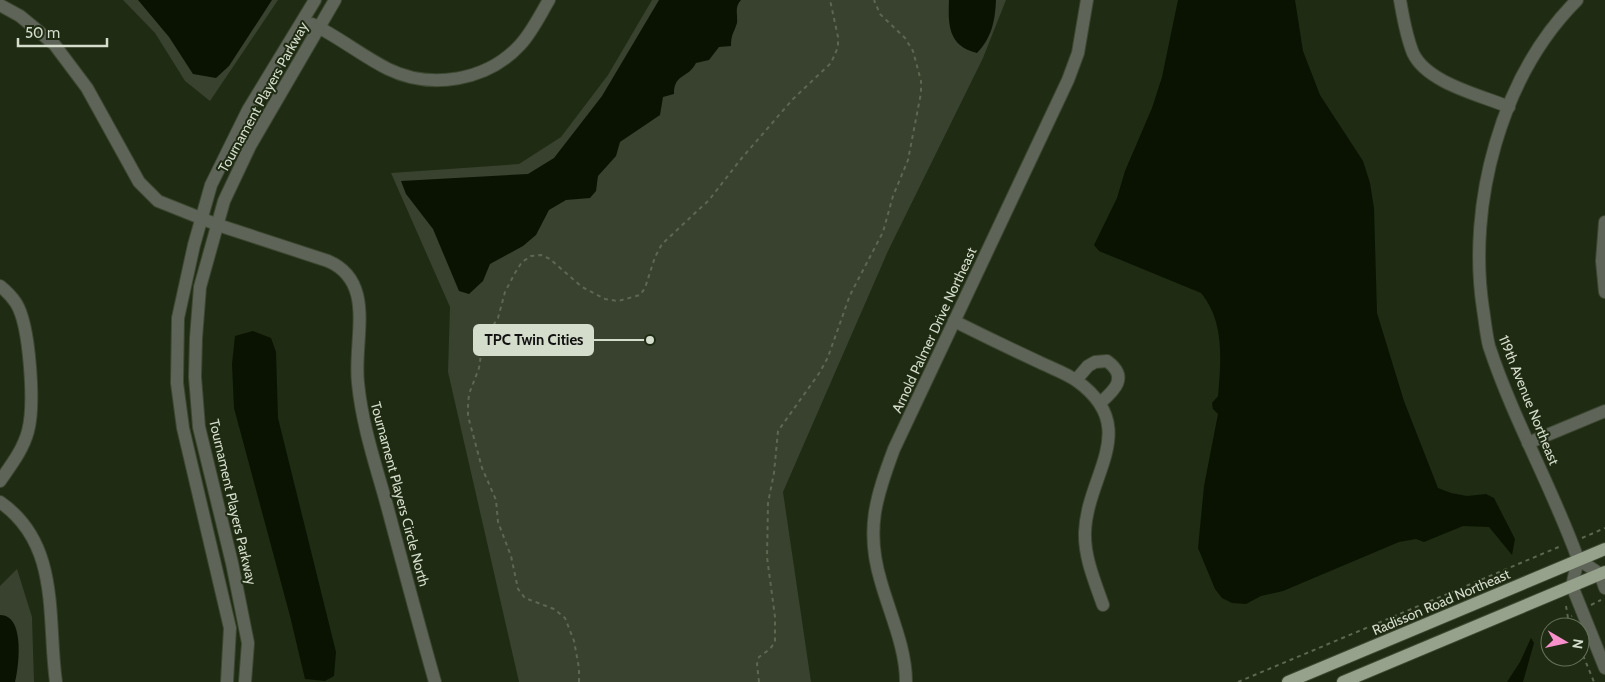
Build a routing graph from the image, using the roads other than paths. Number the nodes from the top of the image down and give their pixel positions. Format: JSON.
{"nodes":[{"id":1,"x":315,"y":0,"type":"edge"},
{"id":2,"x":335,"y":0,"type":"edge"},
{"id":3,"x":549,"y":0,"type":"edge"},
{"id":4,"x":1087,"y":0,"type":"edge"},
{"id":5,"x":1400,"y":0,"type":"edge"},
{"id":6,"x":1577,"y":0,"type":"edge"},
{"id":7,"x":0,"y":5,"type":"edge"},
{"id":8,"x":303,"y":20,"type":"junction"},
{"id":9,"x":318,"y":27,"type":"junction"},
{"id":10,"x":1509,"y":107,"type":"junction"},
{"id":11,"x":202,"y":219,"type":"junction"},
{"id":12,"x":1605,"y":222,"type":"edge"},
{"id":13,"x":218,"y":225,"type":"junction"},
{"id":14,"x":0,"y":286,"type":"edge"},
{"id":15,"x":1605,"y":292,"type":"edge"},
{"id":16,"x":954,"y":322,"type":"junction"},
{"id":17,"x":1076,"y":380,"type":"junction"},
{"id":18,"x":1100,"y":403,"type":"junction"},
{"id":19,"x":1605,"y":411,"type":"edge"},
{"id":20,"x":1528,"y":443,"type":"junction"},
{"id":21,"x":0,"y":481,"type":"edge"},
{"id":22,"x":0,"y":502,"type":"edge"},
{"id":23,"x":1605,"y":549,"type":"edge"},
{"id":24,"x":1578,"y":559,"type":"junction"},
{"id":25,"x":1602,"y":573,"type":"edge"},
{"id":26,"x":1572,"y":586,"type":"junction"},
{"id":27,"x":1605,"y":588,"type":"edge"},
{"id":28,"x":1103,"y":605,"type":"dead end"},
{"id":29,"x":1605,"y":668,"type":"edge"},
{"id":30,"x":56,"y":682,"type":"edge"},
{"id":31,"x":227,"y":682,"type":"edge"},
{"id":32,"x":245,"y":682,"type":"edge"},
{"id":33,"x":435,"y":682,"type":"edge"},
{"id":34,"x":906,"y":682,"type":"edge"},
{"id":35,"x":1288,"y":682,"type":"edge"},
{"id":36,"x":1343,"y":682,"type":"edge"}],
"edges":[{"from":1,"to":8,"type":"street","name":"Tournament Players Parkway"},
{"from":2,"to":9,"type":"street","name":"Tournament Players Parkway"},
{"from":3,"to":9,"type":"street"},
{"from":4,"to":16,"type":"street","name":"Arnold Palmer Drive Northeast"},
{"from":5,"to":10,"type":"street"},
{"from":6,"to":10,"type":"street","name":"119th Avenue Northeast"},
{"from":7,"to":11,"type":"street","name":"Tournament Players Circle North"},
{"from":8,"to":9,"type":"street"},
{"from":8,"to":11,"type":"street","name":"Tournament Players Parkway"},
{"from":9,"to":13,"type":"street","name":"Tournament Players Parkway"},
{"from":10,"to":20,"type":"street","name":"119th Avenue Northeast"},
{"from":11,"to":13,"type":"street","name":"Tournament Players Circle North"},
{"from":11,"to":31,"type":"street","name":"Tournament Players Parkway"},
{"from":12,"to":15,"type":"street"},
{"from":13,"to":32,"type":"street","name":"Tournament Players Parkway"},
{"from":13,"to":33,"type":"street","name":"Tournament Players Circle North"},
{"from":14,"to":21,"type":"street"},
{"from":16,"to":17,"type":"street"},
{"from":16,"to":34,"type":"street","name":"Arnold Palmer Drive Northeast"},
{"from":17,"to":18,"type":"street"},
{"from":17,"to":18,"type":"street"},
{"from":18,"to":28,"type":"street"},
{"from":19,"to":20,"type":"street"},
{"from":20,"to":24,"type":"street","name":"119th Avenue Northeast"},
{"from":22,"to":30,"type":"street"},
{"from":23,"to":24,"type":"main road","name":"Radisson Road Northeast"},
{"from":24,"to":25,"type":"street"},
{"from":24,"to":26,"type":"street"},
{"from":24,"to":35,"type":"main road","name":"Radisson Road Northeast"},
{"from":25,"to":26,"type":"main road"},
{"from":25,"to":27,"type":"street"},
{"from":26,"to":29,"type":"street"},
{"from":26,"to":36,"type":"main road"}]}
